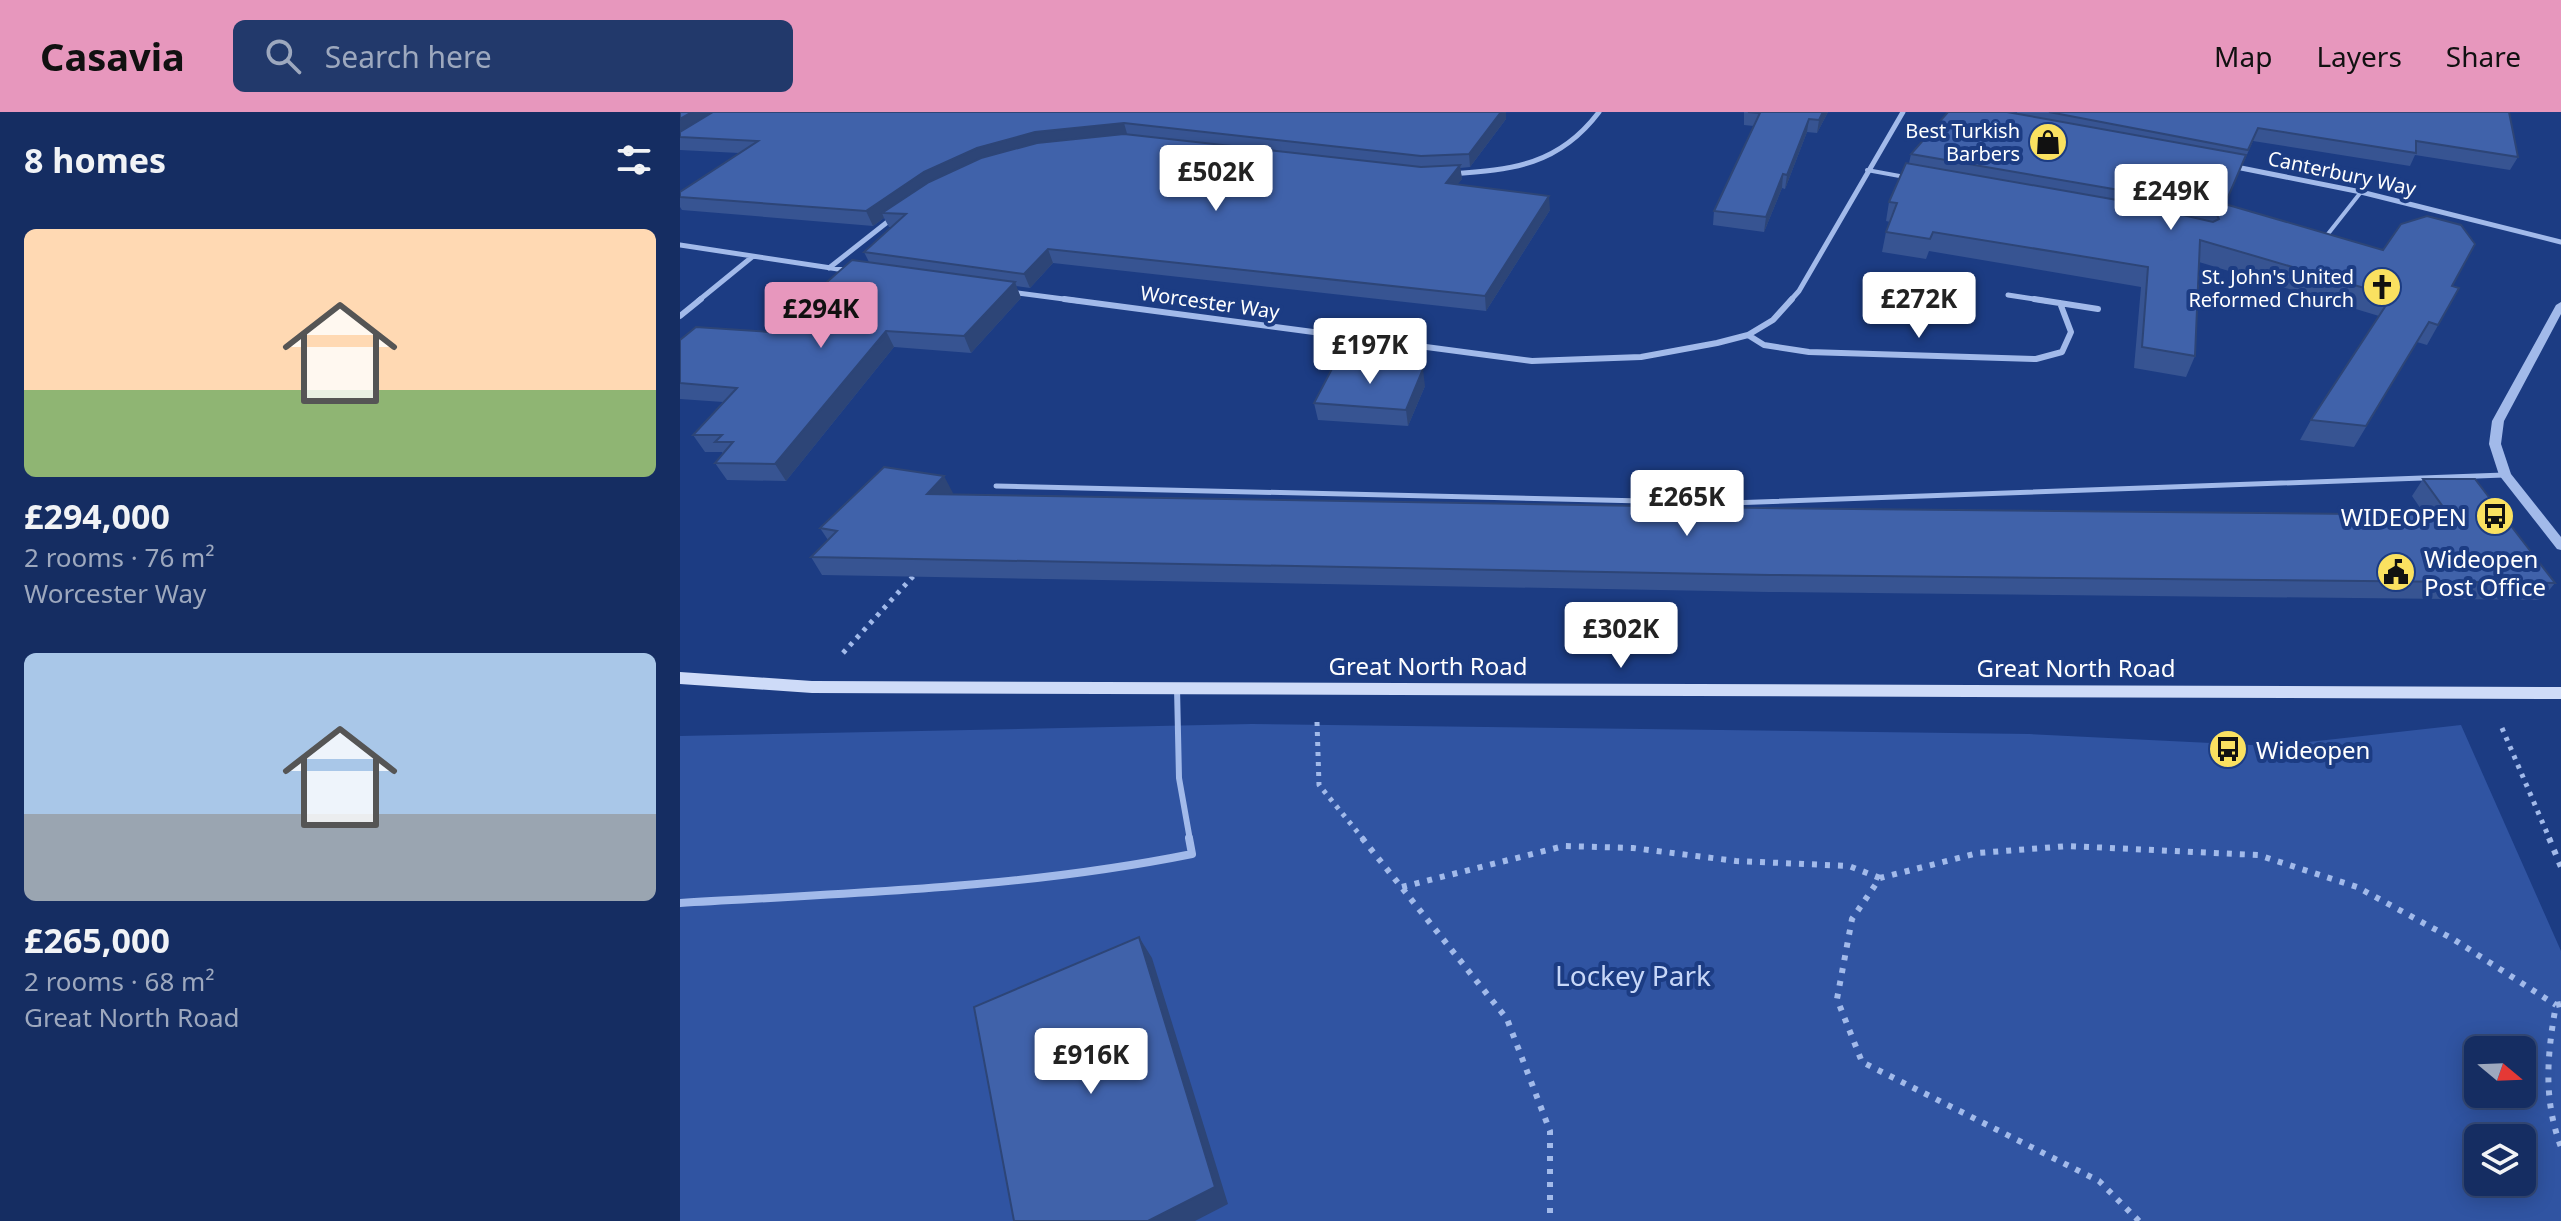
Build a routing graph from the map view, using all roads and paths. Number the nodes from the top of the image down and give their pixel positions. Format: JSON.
{"nodes":[{"id":1,"x":1599,"y":112,"type":"edge"},
{"id":2,"x":1903,"y":112,"type":"edge"},
{"id":3,"x":2225,"y":164,"type":"edge"},
{"id":4,"x":1867,"y":170,"type":"junction"},
{"id":5,"x":1438,"y":175,"type":"edge"},
{"id":6,"x":1913,"y":178,"type":"edge"},
{"id":7,"x":2361,"y":192,"type":"junction"},
{"id":8,"x":897,"y":215,"type":"edge"},
{"id":9,"x":2561,"y":242,"type":"edge"},
{"id":10,"x":680,"y":245,"type":"edge"},
{"id":11,"x":2319,"y":245,"type":"edge"},
{"id":12,"x":752,"y":257,"type":"junction"},
{"id":13,"x":829,"y":268,"type":"junction"},
{"id":14,"x":861,"y":272,"type":"edge"},
{"id":15,"x":1001,"y":290,"type":"edge"},
{"id":16,"x":2008,"y":295,"type":"dead end"},
{"id":17,"x":2060,"y":303,"type":"junction"},
{"id":18,"x":2561,"y":305,"type":"edge"},
{"id":19,"x":2098,"y":309,"type":"dead end"},
{"id":20,"x":680,"y":316,"type":"edge"},
{"id":21,"x":1748,"y":335,"type":"junction"},
{"id":22,"x":2505,"y":475,"type":"junction"},
{"id":23,"x":996,"y":486,"type":"dead end"},
{"id":24,"x":2561,"y":546,"type":"edge"},
{"id":25,"x":925,"y":564,"type":"edge"},
{"id":26,"x":680,"y":678,"type":"edge"},
{"id":27,"x":812,"y":687,"type":"junction"},
{"id":28,"x":1177,"y":688,"type":"junction"},
{"id":29,"x":1316,"y":689,"type":"junction"},
{"id":30,"x":2487,"y":692,"type":"junction"},
{"id":31,"x":2561,"y":693,"type":"edge"},
{"id":32,"x":2561,"y":867,"type":"edge"},
{"id":33,"x":1880,"y":878,"type":"junction"},
{"id":34,"x":1402,"y":887,"type":"junction"},
{"id":35,"x":680,"y":903,"type":"edge"},
{"id":36,"x":2559,"y":1005,"type":"edge"},
{"id":37,"x":2561,"y":1147,"type":"edge"},
{"id":38,"x":1550,"y":1221,"type":"edge"},
{"id":39,"x":2139,"y":1221,"type":"edge"}],
"edges":[{"from":1,"to":5,"type":"street"},
{"from":2,"to":4,"type":"street","name":"Worcester Way"},
{"from":3,"to":7,"type":"street","name":"Canterbury Way"},
{"from":4,"to":6,"type":"lane"},
{"from":4,"to":21,"type":"street","name":"Worcester Way"},
{"from":7,"to":9,"type":"street","name":"Canterbury Way"},
{"from":7,"to":11,"type":"lane"},
{"from":8,"to":13,"type":"street"},
{"from":10,"to":12,"type":"street"},
{"from":12,"to":13,"type":"street"},
{"from":12,"to":20,"type":"street"},
{"from":13,"to":14,"type":"street"},
{"from":15,"to":21,"type":"street","name":"Worcester Way"},
{"from":16,"to":17,"type":"street"},
{"from":17,"to":19,"type":"street"},
{"from":17,"to":21,"type":"street"},
{"from":18,"to":22,"type":"street"},
{"from":22,"to":23,"type":"lane"},
{"from":22,"to":24,"type":"street"},
{"from":25,"to":27,"type":"path"},
{"from":26,"to":27,"type":"main road","name":"Great North Road"},
{"from":27,"to":28,"type":"main road","name":"Great North Road"},
{"from":28,"to":29,"type":"main road","name":"Great North Road"},
{"from":28,"to":35,"type":"lane"},
{"from":29,"to":30,"type":"main road","name":"Great North Road"},
{"from":29,"to":34,"type":"path"},
{"from":30,"to":31,"type":"main road","name":"Great North Road"},
{"from":30,"to":32,"type":"path"},
{"from":33,"to":34,"type":"path"},
{"from":33,"to":36,"type":"path"},
{"from":33,"to":39,"type":"path"},
{"from":34,"to":38,"type":"path"},
{"from":36,"to":37,"type":"path"}]}
